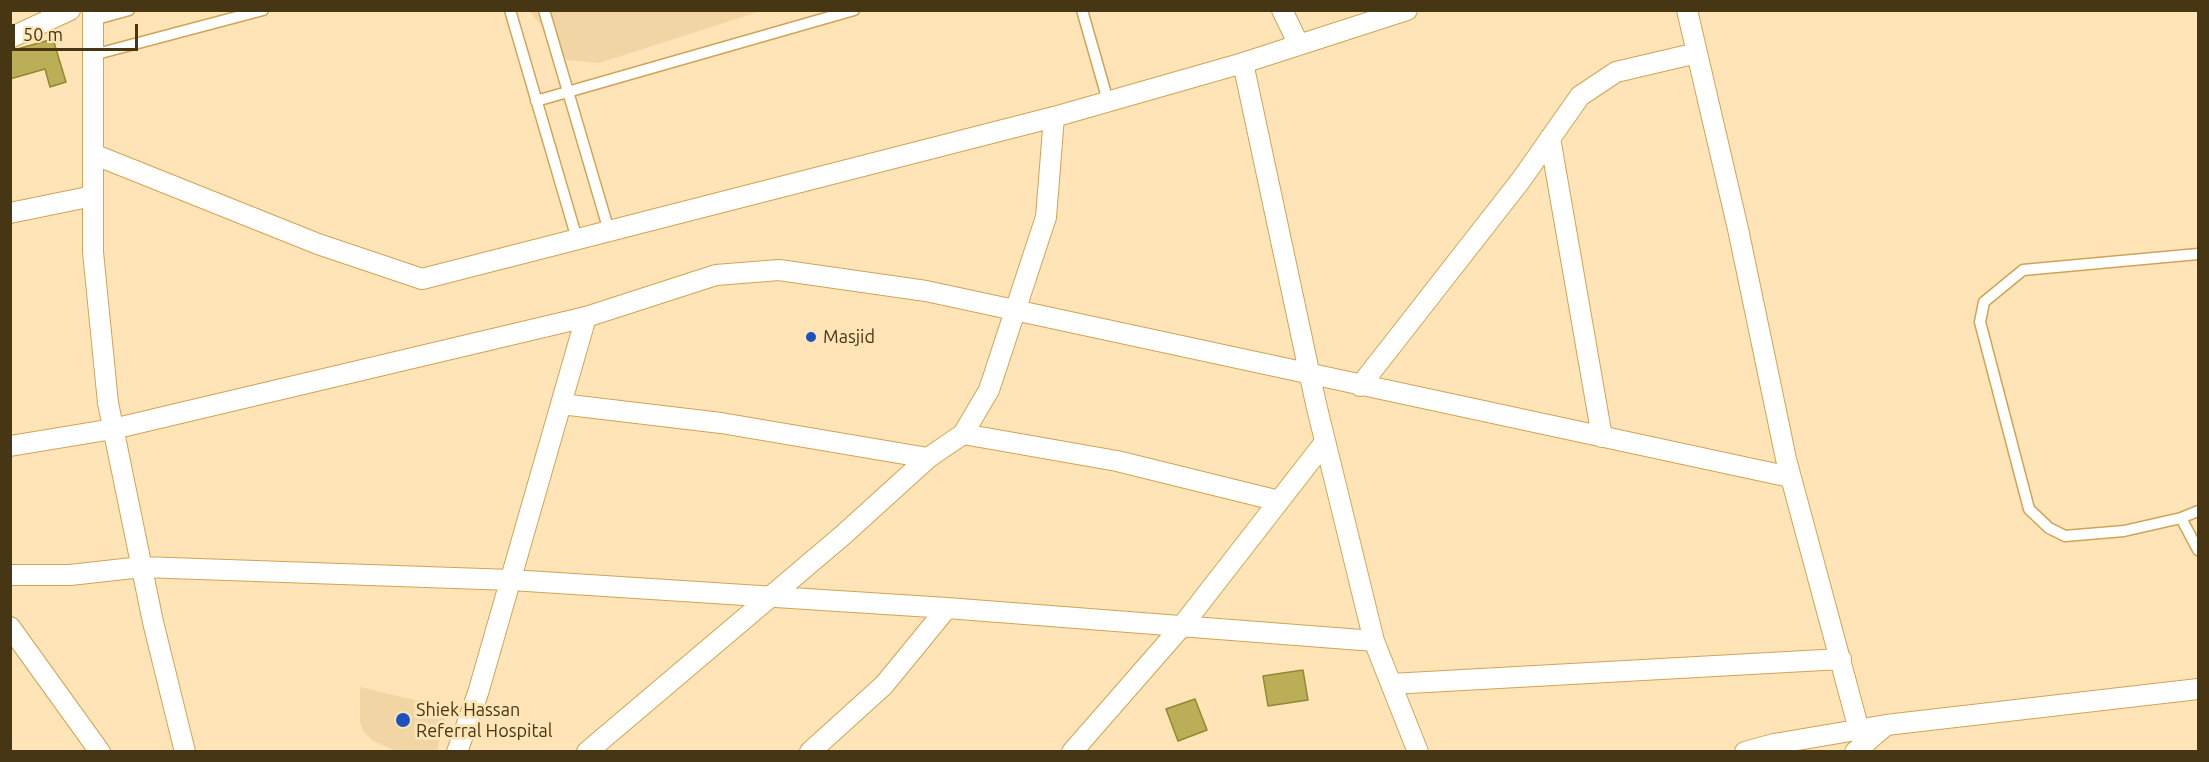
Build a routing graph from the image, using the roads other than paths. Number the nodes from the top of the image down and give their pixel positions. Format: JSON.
{"nodes":[{"id":1,"x":70,"y":10,"type":"edge"},
{"id":2,"x":129,"y":10,"type":"edge"},
{"id":3,"x":263,"y":10,"type":"edge"},
{"id":4,"x":510,"y":10,"type":"edge"},
{"id":5,"x":544,"y":10,"type":"edge"},
{"id":6,"x":854,"y":10,"type":"edge"},
{"id":7,"x":1082,"y":10,"type":"edge"},
{"id":8,"x":1282,"y":10,"type":"edge"},
{"id":9,"x":1407,"y":10,"type":"edge"},
{"id":10,"x":1687,"y":10,"type":"edge"},
{"id":11,"x":93,"y":15,"type":"edge"},
{"id":12,"x":10,"y":38,"type":"edge"},
{"id":13,"x":1299,"y":45,"type":"junction"},
{"id":14,"x":1697,"y":53,"type":"junction"},
{"id":15,"x":93,"y":55,"type":"junction"},
{"id":16,"x":1243,"y":63,"type":"junction"},
{"id":17,"x":568,"y":92,"type":"junction"},
{"id":18,"x":536,"y":101,"type":"junction"},
{"id":19,"x":1108,"y":101,"type":"junction"},
{"id":20,"x":1054,"y":117,"type":"junction"},
{"id":21,"x":1550,"y":138,"type":"junction"},
{"id":22,"x":93,"y":154,"type":"junction"},
{"id":23,"x":93,"y":196,"type":"junction"},
{"id":24,"x":10,"y":213,"type":"edge"},
{"id":25,"x":609,"y":231,"type":"junction"},
{"id":26,"x":577,"y":239,"type":"junction"},
{"id":27,"x":2199,"y":254,"type":"edge"},
{"id":28,"x":1016,"y":310,"type":"junction"},
{"id":29,"x":586,"y":317,"type":"junction"},
{"id":30,"x":1310,"y":375,"type":"junction"},
{"id":31,"x":1360,"y":386,"type":"junction"},
{"id":32,"x":561,"y":404,"type":"junction"},
{"id":33,"x":113,"y":429,"type":"junction"},
{"id":34,"x":963,"y":434,"type":"junction"},
{"id":35,"x":1602,"y":437,"type":"junction"},
{"id":36,"x":1325,"y":442,"type":"junction"},
{"id":37,"x":10,"y":446,"type":"edge"},
{"id":38,"x":928,"y":458,"type":"junction"},
{"id":39,"x":1791,"y":477,"type":"junction"},
{"id":40,"x":1279,"y":501,"type":"junction"},
{"id":41,"x":2199,"y":511,"type":"edge"},
{"id":42,"x":2181,"y":518,"type":"junction"},
{"id":43,"x":2199,"y":550,"type":"edge"},
{"id":44,"x":142,"y":567,"type":"junction"},
{"id":45,"x":10,"y":575,"type":"edge"},
{"id":46,"x":511,"y":580,"type":"junction"},
{"id":47,"x":769,"y":597,"type":"junction"},
{"id":48,"x":947,"y":608,"type":"junction"},
{"id":49,"x":1182,"y":626,"type":"junction"},
{"id":50,"x":10,"y":627,"type":"edge"},
{"id":51,"x":1374,"y":641,"type":"junction"},
{"id":52,"x":1840,"y":659,"type":"junction"},
{"id":53,"x":1391,"y":684,"type":"junction"},
{"id":54,"x":2199,"y":689,"type":"edge"},
{"id":55,"x":1886,"y":725,"type":"junction"},
{"id":56,"x":1859,"y":729,"type":"junction"},
{"id":57,"x":100,"y":752,"type":"edge"},
{"id":58,"x":185,"y":752,"type":"edge"},
{"id":59,"x":457,"y":752,"type":"edge"},
{"id":60,"x":587,"y":752,"type":"edge"},
{"id":61,"x":810,"y":752,"type":"edge"},
{"id":62,"x":1072,"y":752,"type":"edge"},
{"id":63,"x":1418,"y":752,"type":"edge"},
{"id":64,"x":1745,"y":752,"type":"edge"},
{"id":65,"x":1855,"y":752,"type":"edge"}],
"edges":[{"from":1,"to":12,"type":"street"},
{"from":2,"to":11,"type":"lane"},
{"from":3,"to":15,"type":"lane"},
{"from":4,"to":18,"type":"lane"},
{"from":5,"to":17,"type":"lane"},
{"from":6,"to":17,"type":"lane"},
{"from":7,"to":19,"type":"lane"},
{"from":8,"to":13,"type":"street"},
{"from":9,"to":13,"type":"street"},
{"from":10,"to":14,"type":"street"},
{"from":11,"to":15,"type":"street"},
{"from":13,"to":16,"type":"street"},
{"from":14,"to":21,"type":"street"},
{"from":14,"to":39,"type":"street"},
{"from":15,"to":22,"type":"street"},
{"from":16,"to":19,"type":"street"},
{"from":16,"to":30,"type":"street"},
{"from":17,"to":18,"type":"lane"},
{"from":17,"to":25,"type":"lane"},
{"from":18,"to":26,"type":"lane"},
{"from":19,"to":20,"type":"street"},
{"from":20,"to":25,"type":"street"},
{"from":20,"to":28,"type":"street"},
{"from":21,"to":31,"type":"street"},
{"from":21,"to":35,"type":"street"},
{"from":22,"to":23,"type":"street"},
{"from":22,"to":26,"type":"street"},
{"from":23,"to":24,"type":"street"},
{"from":23,"to":33,"type":"street"},
{"from":25,"to":26,"type":"street"},
{"from":27,"to":42,"type":"lane"},
{"from":28,"to":29,"type":"street"},
{"from":28,"to":30,"type":"street"},
{"from":28,"to":34,"type":"street"},
{"from":29,"to":32,"type":"street"},
{"from":29,"to":33,"type":"street"},
{"from":30,"to":31,"type":"street"},
{"from":30,"to":36,"type":"street"},
{"from":31,"to":35,"type":"street"},
{"from":32,"to":38,"type":"street"},
{"from":32,"to":46,"type":"street"},
{"from":33,"to":37,"type":"street"},
{"from":33,"to":44,"type":"street"},
{"from":34,"to":38,"type":"street"},
{"from":34,"to":40,"type":"street"},
{"from":35,"to":39,"type":"street"},
{"from":36,"to":40,"type":"street"},
{"from":36,"to":51,"type":"street"},
{"from":38,"to":47,"type":"street"},
{"from":39,"to":52,"type":"street"},
{"from":40,"to":49,"type":"street"},
{"from":41,"to":42,"type":"lane"},
{"from":42,"to":43,"type":"lane"},
{"from":44,"to":45,"type":"street"},
{"from":44,"to":46,"type":"street"},
{"from":44,"to":58,"type":"street"},
{"from":46,"to":47,"type":"street"},
{"from":46,"to":59,"type":"street"},
{"from":47,"to":48,"type":"street"},
{"from":47,"to":60,"type":"street"},
{"from":48,"to":49,"type":"street"},
{"from":48,"to":61,"type":"street"},
{"from":49,"to":51,"type":"street"},
{"from":49,"to":62,"type":"street"},
{"from":50,"to":57,"type":"street"},
{"from":51,"to":53,"type":"street"},
{"from":52,"to":53,"type":"street"},
{"from":52,"to":56,"type":"street"},
{"from":53,"to":63,"type":"street"},
{"from":54,"to":55,"type":"street"},
{"from":55,"to":56,"type":"street"},
{"from":55,"to":65,"type":"street"},
{"from":56,"to":64,"type":"street"}]}
